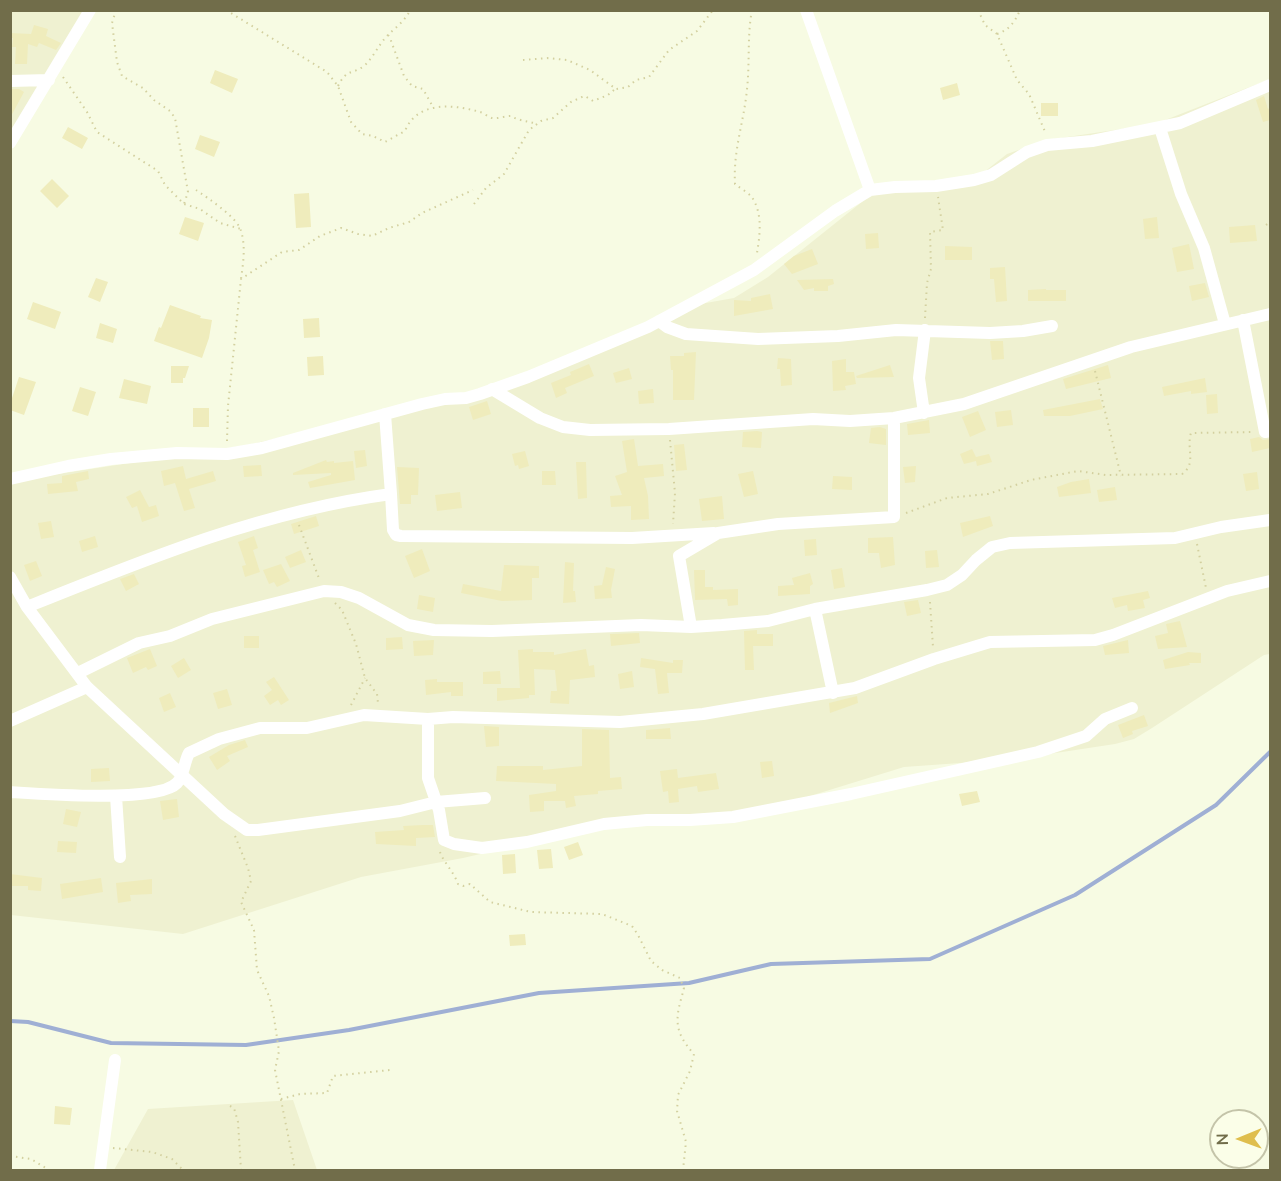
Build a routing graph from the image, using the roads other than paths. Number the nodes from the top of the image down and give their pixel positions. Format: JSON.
{"nodes":[{"id":1,"x":90,"y":10,"type":"edge"},
{"id":2,"x":806,"y":10,"type":"edge"},
{"id":3,"x":49,"y":80,"type":"junction"},
{"id":4,"x":10,"y":81,"type":"edge"},
{"id":5,"x":1270,"y":85,"type":"edge"},
{"id":6,"x":1160,"y":128,"type":"junction"},
{"id":7,"x":13,"y":136,"type":"edge"},
{"id":8,"x":870,"y":190,"type":"junction"},
{"id":9,"x":1270,"y":314,"type":"edge"},
{"id":10,"x":1243,"y":320,"type":"junction"},
{"id":11,"x":659,"y":321,"type":"junction"},
{"id":12,"x":1225,"y":324,"type":"junction"},
{"id":13,"x":1052,"y":326,"type":"dead end"},
{"id":14,"x":925,"y":330,"type":"junction"},
{"id":15,"x":492,"y":389,"type":"junction"},
{"id":16,"x":924,"y":412,"type":"junction"},
{"id":17,"x":385,"y":414,"type":"junction"},
{"id":18,"x":894,"y":418,"type":"junction"},
{"id":19,"x":1268,"y":431,"type":"edge"},
{"id":20,"x":10,"y":479,"type":"edge"},
{"id":21,"x":391,"y":494,"type":"junction"},
{"id":22,"x":1270,"y":520,"type":"edge"},
{"id":23,"x":718,"y":533,"type":"junction"},
{"id":24,"x":10,"y":577,"type":"edge"},
{"id":25,"x":1270,"y":581,"type":"edge"},
{"id":26,"x":27,"y":607,"type":"junction"},
{"id":27,"x":815,"y":609,"type":"junction"},
{"id":28,"x":691,"y":627,"type":"junction"},
{"id":29,"x":78,"y":674,"type":"junction"},
{"id":30,"x":87,"y":687,"type":"junction"},
{"id":31,"x":833,"y":693,"type":"junction"},
{"id":32,"x":1132,"y":708,"type":"dead end"},
{"id":33,"x":428,"y":719,"type":"junction"},
{"id":34,"x":10,"y":721,"type":"edge"},
{"id":35,"x":182,"y":775,"type":"junction"},
{"id":36,"x":10,"y":792,"type":"edge"},
{"id":37,"x":116,"y":796,"type":"junction"},
{"id":38,"x":485,"y":798,"type":"dead end"},
{"id":39,"x":436,"y":802,"type":"junction"},
{"id":40,"x":120,"y":857,"type":"dead end"},
{"id":41,"x":115,"y":1060,"type":"dead end"},
{"id":42,"x":100,"y":1170,"type":"edge"}],
"edges":[{"from":1,"to":3,"type":"street"},
{"from":2,"to":8,"type":"street"},
{"from":3,"to":4,"type":"street"},
{"from":3,"to":7,"type":"street"},
{"from":5,"to":6,"type":"street"},
{"from":6,"to":8,"type":"street"},
{"from":6,"to":12,"type":"street"},
{"from":8,"to":11,"type":"street"},
{"from":9,"to":10,"type":"street"},
{"from":10,"to":12,"type":"street"},
{"from":10,"to":19,"type":"street"},
{"from":11,"to":14,"type":"street"},
{"from":11,"to":15,"type":"street"},
{"from":12,"to":16,"type":"street"},
{"from":13,"to":14,"type":"street"},
{"from":14,"to":16,"type":"street"},
{"from":15,"to":17,"type":"street"},
{"from":15,"to":18,"type":"street"},
{"from":16,"to":18,"type":"street"},
{"from":17,"to":20,"type":"street"},
{"from":17,"to":21,"type":"street"},
{"from":18,"to":23,"type":"street"},
{"from":21,"to":23,"type":"street"},
{"from":21,"to":26,"type":"street"},
{"from":22,"to":27,"type":"street"},
{"from":23,"to":28,"type":"street"},
{"from":24,"to":26,"type":"street"},
{"from":25,"to":31,"type":"street"},
{"from":26,"to":29,"type":"street"},
{"from":27,"to":28,"type":"street"},
{"from":27,"to":31,"type":"street"},
{"from":28,"to":29,"type":"street"},
{"from":29,"to":30,"type":"street"},
{"from":30,"to":34,"type":"street"},
{"from":30,"to":35,"type":"street"},
{"from":31,"to":33,"type":"street"},
{"from":32,"to":39,"type":"street"},
{"from":33,"to":35,"type":"street"},
{"from":33,"to":39,"type":"street"},
{"from":35,"to":37,"type":"street"},
{"from":35,"to":39,"type":"street"},
{"from":36,"to":37,"type":"street"},
{"from":37,"to":40,"type":"street"},
{"from":38,"to":39,"type":"street"},
{"from":41,"to":42,"type":"street"}]}
